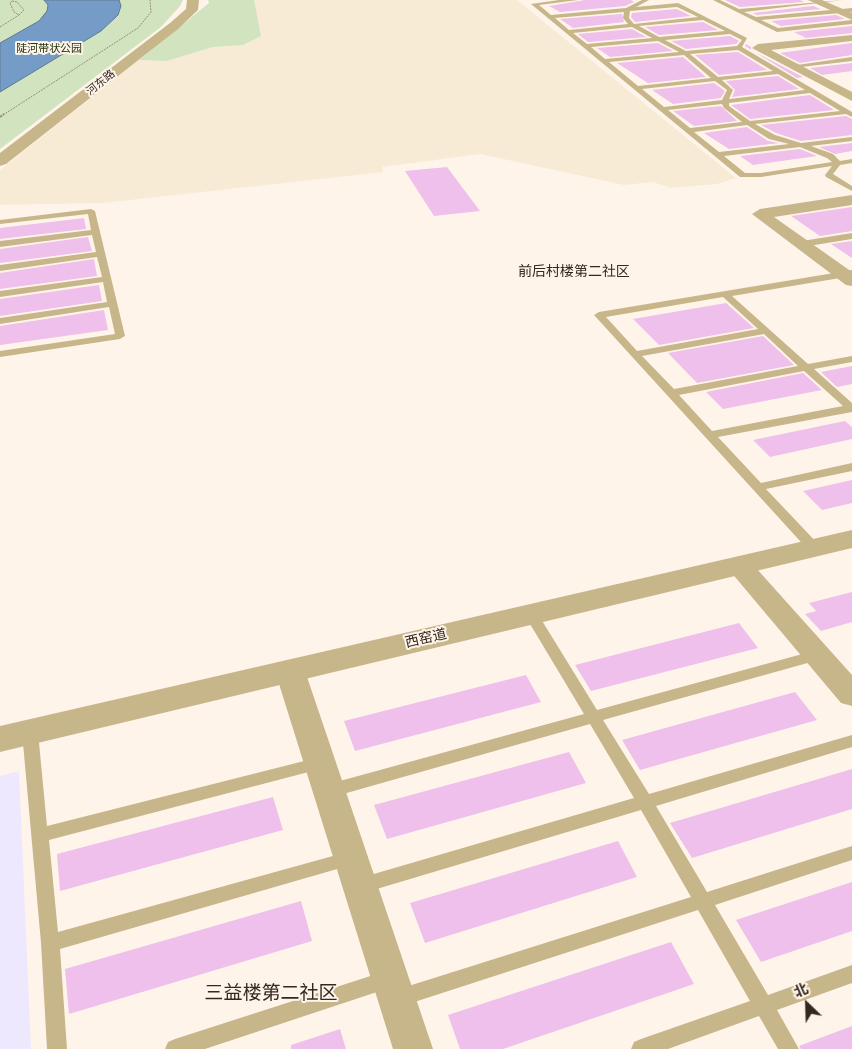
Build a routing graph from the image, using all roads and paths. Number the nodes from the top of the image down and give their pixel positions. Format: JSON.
{"nodes":[{"id":1,"x":150,"y":0,"type":"edge"},
{"id":2,"x":193,"y":0,"type":"edge"},
{"id":3,"x":575,"y":0,"type":"edge"},
{"id":4,"x":630,"y":0,"type":"edge"},
{"id":5,"x":646,"y":0,"type":"edge"},
{"id":6,"x":732,"y":0,"type":"edge"},
{"id":7,"x":717,"y":1,"type":"edge"},
{"id":8,"x":816,"y":1,"type":"edge"},
{"id":9,"x":639,"y":4,"type":"junction"},
{"id":10,"x":840,"y":6,"type":"edge"},
{"id":11,"x":627,"y":10,"type":"junction"},
{"id":12,"x":852,"y":10,"type":"edge"},
{"id":13,"x":738,"y":11,"type":"junction"},
{"id":14,"x":19,"y":15,"type":"junction"},
{"id":15,"x":550,"y":17,"type":"junction"},
{"id":16,"x":852,"y":17,"type":"edge"},
{"id":17,"x":704,"y":18,"type":"junction"},
{"id":18,"x":756,"y":20,"type":"junction"},
{"id":19,"x":852,"y":22,"type":"edge"},
{"id":20,"x":632,"y":25,"type":"junction"},
{"id":21,"x":0,"y":27,"type":"edge"},
{"id":22,"x":568,"y":32,"type":"junction"},
{"id":23,"x":731,"y":32,"type":"junction"},
{"id":24,"x":852,"y":38,"type":"edge"},
{"id":25,"x":658,"y":39,"type":"junction"},
{"id":26,"x":586,"y":46,"type":"junction"},
{"id":27,"x":739,"y":48,"type":"junction"},
{"id":28,"x":685,"y":53,"type":"junction"},
{"id":29,"x":852,"y":59,"type":"edge"},
{"id":30,"x":604,"y":61,"type":"junction"},
{"id":31,"x":793,"y":66,"type":"junction"},
{"id":32,"x":780,"y":72,"type":"junction"},
{"id":33,"x":715,"y":80,"type":"junction"},
{"id":34,"x":638,"y":88,"type":"junction"},
{"id":35,"x":812,"y":91,"type":"junction"},
{"id":36,"x":852,"y":97,"type":"edge"},
{"id":37,"x":724,"y":101,"type":"junction"},
{"id":38,"x":662,"y":109,"type":"junction"},
{"id":39,"x":849,"y":113,"type":"edge"},
{"id":40,"x":0,"y":118,"type":"edge"},
{"id":41,"x":748,"y":123,"type":"junction"},
{"id":42,"x":689,"y":130,"type":"junction"},
{"id":43,"x":852,"y":139,"type":"edge"},
{"id":44,"x":802,"y":145,"type":"junction"},
{"id":45,"x":718,"y":154,"type":"junction"},
{"id":46,"x":0,"y":161,"type":"edge"},
{"id":47,"x":852,"y":161,"type":"edge"},
{"id":48,"x":838,"y":163,"type":"junction"},
{"id":49,"x":852,"y":189,"type":"edge"},
{"id":50,"x":852,"y":200,"type":"edge"},
{"id":51,"x":0,"y":222,"type":"edge"},
{"id":52,"x":96,"y":232,"type":"junction"},
{"id":53,"x":852,"y":236,"type":"edge"},
{"id":54,"x":0,"y":244,"type":"edge"},
{"id":55,"x":802,"y":244,"type":"junction"},
{"id":56,"x":101,"y":254,"type":"junction"},
{"id":57,"x":0,"y":268,"type":"edge"},
{"id":58,"x":849,"y":276,"type":"edge"},
{"id":59,"x":107,"y":279,"type":"junction"},
{"id":60,"x":0,"y":294,"type":"edge"},
{"id":61,"x":725,"y":294,"type":"junction"},
{"id":62,"x":113,"y":304,"type":"junction"},
{"id":63,"x":0,"y":321,"type":"edge"},
{"id":64,"x":765,"y":331,"type":"junction"},
{"id":65,"x":0,"y":354,"type":"edge"},
{"id":66,"x":635,"y":354,"type":"junction"},
{"id":67,"x":852,"y":359,"type":"edge"},
{"id":68,"x":806,"y":368,"type":"junction"},
{"id":69,"x":671,"y":393,"type":"junction"},
{"id":70,"x":851,"y":408,"type":"edge"},
{"id":71,"x":710,"y":435,"type":"junction"},
{"id":72,"x":852,"y":467,"type":"edge"},
{"id":73,"x":758,"y":487,"type":"junction"},
{"id":74,"x":852,"y":539,"type":"edge"},
{"id":75,"x":815,"y":549,"type":"junction"},
{"id":76,"x":739,"y":565,"type":"junction"},
{"id":77,"x":531,"y":614,"type":"junction"},
{"id":78,"x":817,"y":655,"type":"junction"},
{"id":79,"x":290,"y":671,"type":"junction"},
{"id":80,"x":852,"y":695,"type":"edge"},
{"id":81,"x":594,"y":717,"type":"junction"},
{"id":82,"x":30,"y":732,"type":"junction"},
{"id":83,"x":0,"y":739,"type":"edge"},
{"id":84,"x":852,"y":741,"type":"edge"},
{"id":85,"x":324,"y":777,"type":"junction"},
{"id":86,"x":645,"y":802,"type":"junction"},
{"id":87,"x":40,"y":835,"type":"junction"},
{"id":88,"x":852,"y":853,"type":"edge"},
{"id":89,"x":355,"y":872,"type":"junction"},
{"id":90,"x":702,"y":900,"type":"junction"},
{"id":91,"x":50,"y":943,"type":"junction"},
{"id":92,"x":852,"y":974,"type":"edge"},
{"id":93,"x":393,"y":989,"type":"junction"},
{"id":94,"x":764,"y":1005,"type":"junction"},
{"id":95,"x":57,"y":1049,"type":"edge"},
{"id":96,"x":175,"y":1049,"type":"edge"},
{"id":97,"x":413,"y":1049,"type":"edge"},
{"id":98,"x":641,"y":1049,"type":"edge"},
{"id":99,"x":789,"y":1049,"type":"edge"}],
"edges":[{"from":1,"to":40,"type":"path"},
{"from":2,"to":46,"type":"street","name":"河东路"},
{"from":3,"to":15,"type":"lane"},
{"from":4,"to":9,"type":"lane"},
{"from":5,"to":9,"type":"lane"},
{"from":6,"to":7,"type":"lane"},
{"from":7,"to":13,"type":"lane"},
{"from":8,"to":10,"type":"street"},
{"from":8,"to":13,"type":"lane"},
{"from":9,"to":11,"type":"lane"},
{"from":10,"to":12,"type":"lane"},
{"from":10,"to":16,"type":"street"},
{"from":10,"to":18,"type":"lane"},
{"from":11,"to":15,"type":"lane"},
{"from":11,"to":17,"type":"lane"},
{"from":11,"to":20,"type":"lane"},
{"from":13,"to":18,"type":"lane"},
{"from":14,"to":14,"type":"path"},
{"from":14,"to":21,"type":"path"},
{"from":15,"to":22,"type":"lane"},
{"from":17,"to":20,"type":"lane"},
{"from":17,"to":23,"type":"lane"},
{"from":18,"to":19,"type":"lane"},
{"from":20,"to":22,"type":"lane"},
{"from":20,"to":25,"type":"lane"},
{"from":22,"to":26,"type":"lane"},
{"from":23,"to":25,"type":"lane"},
{"from":23,"to":27,"type":"lane"},
{"from":24,"to":31,"type":"street"},
{"from":25,"to":26,"type":"lane"},
{"from":25,"to":28,"type":"lane"},
{"from":26,"to":30,"type":"lane"},
{"from":27,"to":28,"type":"lane"},
{"from":27,"to":32,"type":"lane"},
{"from":28,"to":30,"type":"lane"},
{"from":28,"to":33,"type":"lane"},
{"from":29,"to":31,"type":"lane"},
{"from":30,"to":34,"type":"lane"},
{"from":31,"to":36,"type":"street"},
{"from":32,"to":33,"type":"lane"},
{"from":32,"to":35,"type":"lane"},
{"from":33,"to":34,"type":"lane"},
{"from":33,"to":37,"type":"lane"},
{"from":34,"to":38,"type":"lane"},
{"from":35,"to":37,"type":"lane"},
{"from":35,"to":39,"type":"lane"},
{"from":37,"to":38,"type":"lane"},
{"from":37,"to":41,"type":"lane"},
{"from":38,"to":42,"type":"lane"},
{"from":39,"to":41,"type":"lane"},
{"from":41,"to":42,"type":"lane"},
{"from":41,"to":44,"type":"lane"},
{"from":42,"to":45,"type":"lane"},
{"from":43,"to":44,"type":"lane"},
{"from":44,"to":45,"type":"lane"},
{"from":44,"to":48,"type":"lane"},
{"from":45,"to":48,"type":"lane"},
{"from":47,"to":48,"type":"lane"},
{"from":48,"to":49,"type":"lane"},
{"from":50,"to":55,"type":"street"},
{"from":51,"to":52,"type":"lane"},
{"from":52,"to":54,"type":"lane"},
{"from":52,"to":56,"type":"lane"},
{"from":53,"to":55,"type":"lane"},
{"from":55,"to":58,"type":"street"},
{"from":56,"to":57,"type":"lane"},
{"from":56,"to":59,"type":"lane"},
{"from":58,"to":61,"type":"lane"},
{"from":59,"to":60,"type":"lane"},
{"from":59,"to":62,"type":"lane"},
{"from":61,"to":64,"type":"lane"},
{"from":61,"to":66,"type":"lane"},
{"from":62,"to":63,"type":"lane"},
{"from":62,"to":65,"type":"lane"},
{"from":64,"to":66,"type":"lane"},
{"from":64,"to":68,"type":"lane"},
{"from":66,"to":69,"type":"lane"},
{"from":67,"to":68,"type":"lane"},
{"from":68,"to":69,"type":"lane"},
{"from":68,"to":70,"type":"lane"},
{"from":69,"to":71,"type":"lane"},
{"from":70,"to":71,"type":"lane"},
{"from":71,"to":73,"type":"lane"},
{"from":72,"to":73,"type":"lane"},
{"from":73,"to":75,"type":"lane"},
{"from":74,"to":75,"type":"street","name":"西窑道"},
{"from":75,"to":76,"type":"street","name":"西窑道"},
{"from":76,"to":77,"type":"street","name":"西窑道"},
{"from":76,"to":78,"type":"street"},
{"from":77,"to":79,"type":"street","name":"西窑道"},
{"from":77,"to":81,"type":"lane"},
{"from":78,"to":80,"type":"street"},
{"from":78,"to":81,"type":"lane"},
{"from":79,"to":82,"type":"street","name":"西窑道"},
{"from":79,"to":85,"type":"street"},
{"from":81,"to":85,"type":"lane"},
{"from":81,"to":86,"type":"lane"},
{"from":82,"to":83,"type":"street","name":"西窑道"},
{"from":82,"to":87,"type":"lane"},
{"from":84,"to":86,"type":"lane"},
{"from":85,"to":87,"type":"lane"},
{"from":85,"to":89,"type":"street"},
{"from":86,"to":89,"type":"lane"},
{"from":86,"to":90,"type":"lane"},
{"from":87,"to":91,"type":"lane"},
{"from":88,"to":90,"type":"lane"},
{"from":89,"to":91,"type":"lane"},
{"from":89,"to":93,"type":"street"},
{"from":90,"to":93,"type":"lane"},
{"from":90,"to":94,"type":"lane"},
{"from":91,"to":95,"type":"lane"},
{"from":92,"to":94,"type":"lane"},
{"from":93,"to":96,"type":"lane"},
{"from":93,"to":97,"type":"street"},
{"from":94,"to":98,"type":"lane"},
{"from":94,"to":99,"type":"lane"}]}
